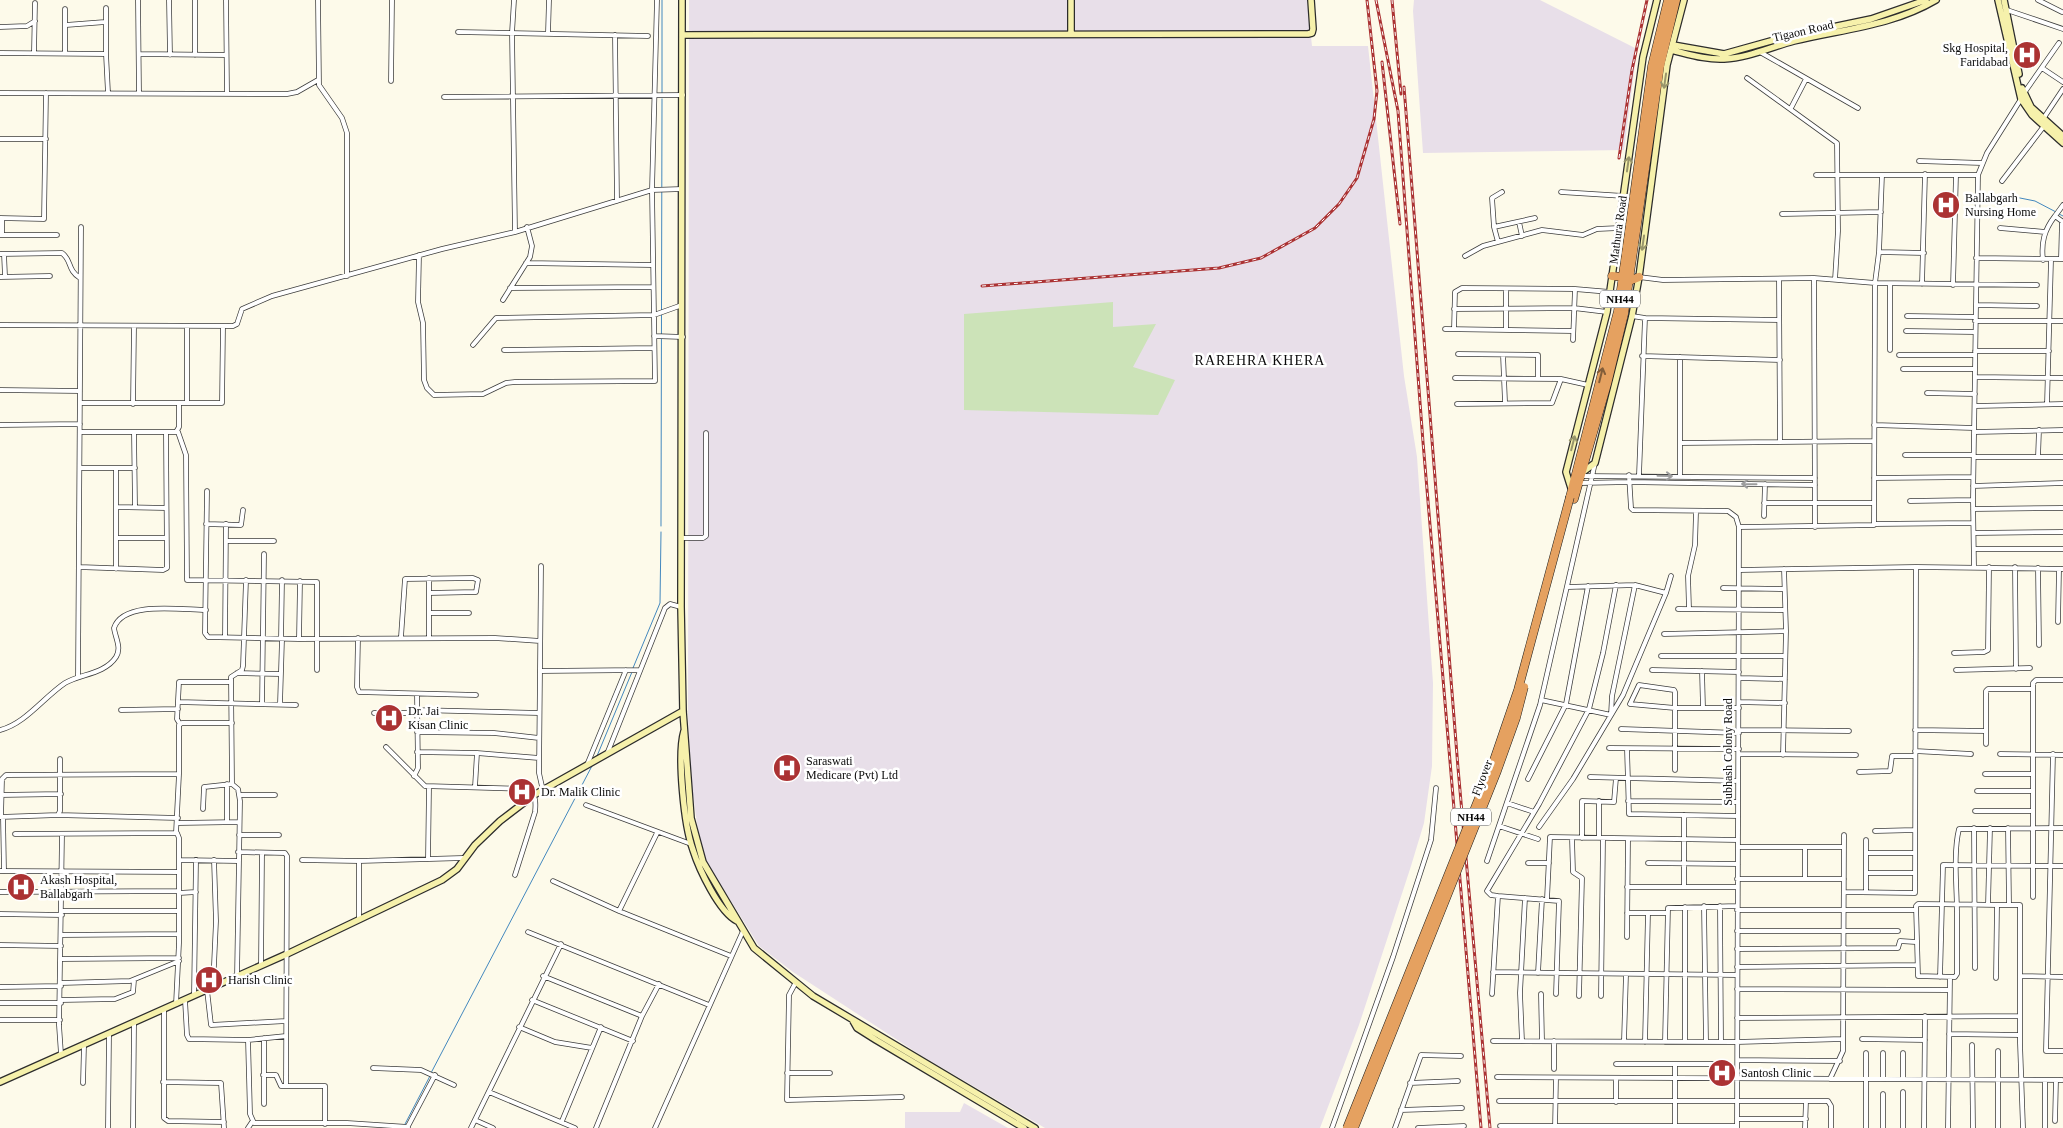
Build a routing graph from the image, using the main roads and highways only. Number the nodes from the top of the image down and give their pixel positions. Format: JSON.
{"nodes":[{"id":1,"x":1668,"y":0,"type":"edge"},
{"id":2,"x":1676,"y":0,"type":"edge"},
{"id":3,"x":1651,"y":102,"type":"junction"},
{"id":4,"x":1612,"y":276,"type":"road end"},
{"id":5,"x":1639,"y":277,"type":"road end"},
{"id":6,"x":1626,"y":279,"type":"junction"},
{"id":7,"x":1582,"y":477,"type":"joint"},
{"id":8,"x":1572,"y":496,"type":"junction"},
{"id":9,"x":1347,"y":1128,"type":"edge"},
{"id":10,"x":1354,"y":1128,"type":"edge"}],
"edges":[{"from":1,"to":3,"type":"highway","name":"Mathura Road","number":"NH44"},
{"from":2,"to":3,"type":"highway","name":"Mathura Road","number":"NH44"},
{"from":3,"to":6,"type":"highway","name":"Mathura Road","number":"NH44"},
{"from":4,"to":6,"type":"highway"},
{"from":5,"to":6,"type":"highway"},
{"from":6,"to":7,"type":"highway","name":"Mathura Road","number":"NH44"},
{"from":8,"to":6,"type":"highway","name":"Mathura Road","number":"NH44","one_way":true},
{"from":7,"to":8,"type":"highway","name":"Flyover","number":"NH44"},
{"from":8,"to":9,"type":"highway","name":"Flyover","number":"NH44","bridge":true},
{"from":8,"to":10,"type":"highway","name":"Flyover","number":"NH44","bridge":true}]}
